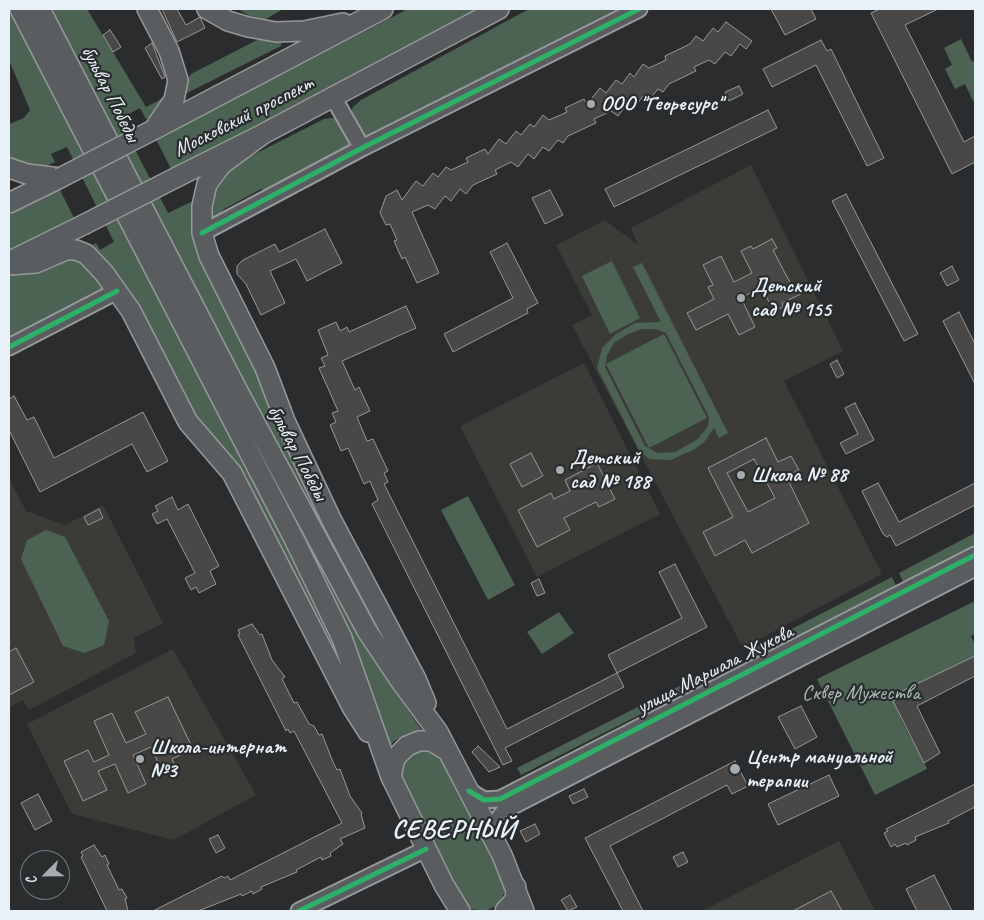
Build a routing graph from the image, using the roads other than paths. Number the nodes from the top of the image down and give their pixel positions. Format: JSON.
{"nodes":[{"id":1,"x":20,"y":9,"type":"edge"},
{"id":2,"x":40,"y":9,"type":"edge"},
{"id":3,"x":148,"y":9,"type":"edge"},
{"id":4,"x":207,"y":9,"type":"edge"},
{"id":5,"x":383,"y":9,"type":"edge"},
{"id":6,"x":499,"y":9,"type":"edge"},
{"id":7,"x":639,"y":9,"type":"edge"},
{"id":8,"x":366,"y":18,"type":"junction"},
{"id":9,"x":333,"y":97,"type":"junction"},
{"id":10,"x":153,"y":130,"type":"junction"},
{"id":11,"x":263,"y":134,"type":"junction"},
{"id":12,"x":362,"y":148,"type":"junction"},
{"id":13,"x":9,"y":168,"type":"edge"},
{"id":14,"x":60,"y":178,"type":"junction"},
{"id":15,"x":9,"y":203,"type":"edge"},
{"id":16,"x":202,"y":232,"type":"junction"},
{"id":17,"x":9,"y":263,"type":"edge"},
{"id":18,"x":117,"y":292,"type":"junction"},
{"id":19,"x":9,"y":347,"type":"edge"},
{"id":20,"x":975,"y":555,"type":"edge"},
{"id":21,"x":975,"y":568,"type":"edge"},
{"id":22,"x":438,"y":732,"type":"junction"},
{"id":23,"x":448,"y":751,"type":"junction"},
{"id":24,"x":382,"y":754,"type":"junction"},
{"id":25,"x":391,"y":777,"type":"junction"},
{"id":26,"x":469,"y":791,"type":"junction"},
{"id":27,"x":496,"y":842,"type":"junction"},
{"id":28,"x":426,"y":849,"type":"junction"},
{"id":29,"x":516,"y":887,"type":"junction"},
{"id":30,"x":461,"y":910,"type":"edge"},
{"id":31,"x":299,"y":911,"type":"edge"},
{"id":32,"x":505,"y":911,"type":"edge"},
{"id":33,"x":524,"y":911,"type":"edge"}],
"edges":[{"from":1,"to":24,"type":"main road","name":"бульвар Победы"},
{"from":2,"to":22,"type":"main road","name":"бульвар Победы"},
{"from":3,"to":10,"type":"main road"},
{"from":4,"to":8,"type":"main road"},
{"from":5,"to":8,"type":"main road","name":"Московский проспект"},
{"from":6,"to":9,"type":"main road","name":"Московский проспект"},
{"from":7,"to":12,"type":"street"},
{"from":8,"to":10,"type":"main road","name":"Московский проспект"},
{"from":9,"to":11,"type":"main road","name":"Московский проспект"},
{"from":9,"to":12,"type":"street"},
{"from":10,"to":14,"type":"main road","name":"Московский проспект","bridge":true},
{"from":11,"to":16,"type":"main road"},
{"from":11,"to":17,"type":"main road","name":"Московский проспект","bridge":true},
{"from":12,"to":16,"type":"street"},
{"from":13,"to":14,"type":"main road"},
{"from":14,"to":15,"type":"main road","name":"Московский проспект"},
{"from":16,"to":22,"type":"main road"},
{"from":17,"to":18,"type":"main road"},
{"from":18,"to":19,"type":"street"},
{"from":18,"to":24,"type":"main road"},
{"from":20,"to":26,"type":"street","name":"улица Маршала Жукова"},
{"from":21,"to":27,"type":"street","name":"улица Маршала Жукова"},
{"from":22,"to":23,"type":"main road","name":"бульвар Победы"},
{"from":23,"to":25,"type":"main road"},
{"from":23,"to":26,"type":"main road","name":"бульвар Победы"},
{"from":24,"to":25,"type":"main road","name":"бульвар Победы"},
{"from":25,"to":28,"type":"main road","name":"бульвар Победы"},
{"from":26,"to":27,"type":"main road","name":"бульвар Победы"},
{"from":27,"to":29,"type":"main road","name":"бульвар Победы"},
{"from":28,"to":30,"type":"main road","name":"бульвар Победы"},
{"from":28,"to":31,"type":"street"},
{"from":29,"to":32,"type":"main road"},
{"from":29,"to":33,"type":"main road","name":"бульвар Победы"}]}
